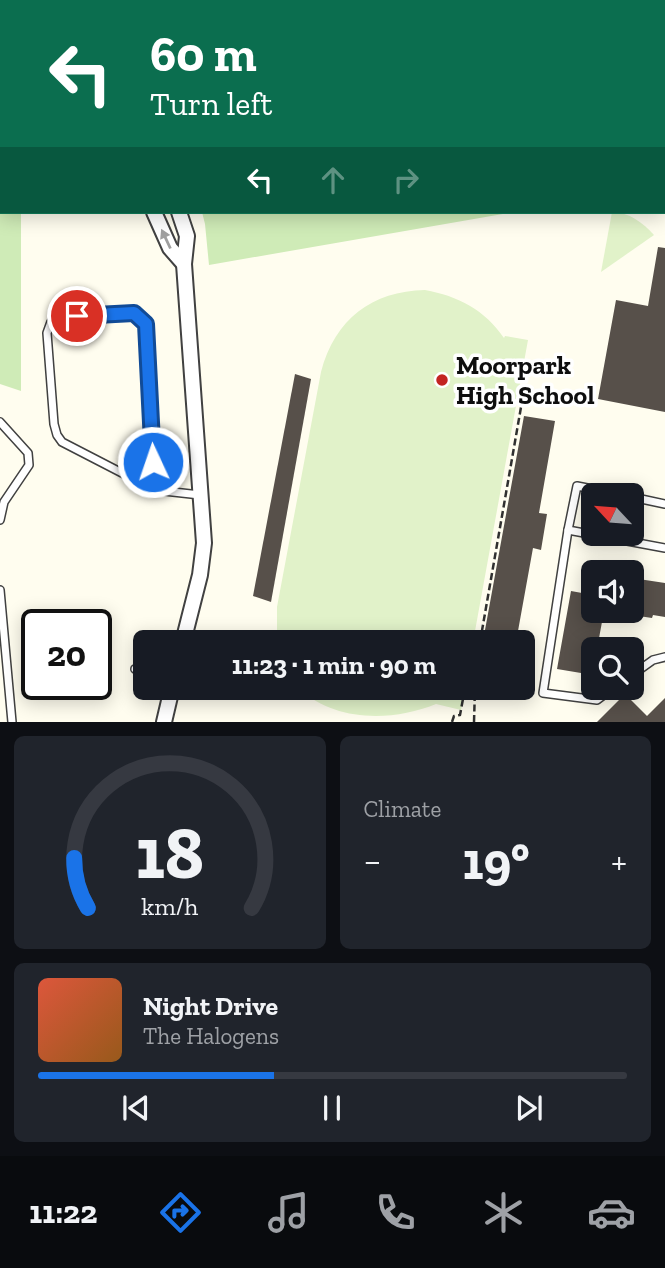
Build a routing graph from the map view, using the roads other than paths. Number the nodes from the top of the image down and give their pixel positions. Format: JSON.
{"nodes":[{"id":1,"x":155,"y":214,"type":"edge"},
{"id":2,"x":180,"y":214,"type":"edge"},
{"id":3,"x":184,"y":264,"type":"junction"},
{"id":4,"x":0,"y":422,"type":"edge"},
{"id":5,"x":581,"y":487,"type":"edge"},
{"id":6,"x":155,"y":490,"type":"junction"},
{"id":7,"x":200,"y":495,"type":"junction"},
{"id":8,"x":644,"y":500,"type":"edge"},
{"id":9,"x":665,"y":504,"type":"edge"},
{"id":10,"x":0,"y":520,"type":"edge"},
{"id":11,"x":568,"y":530,"type":"junction"},
{"id":12,"x":665,"y":548,"type":"edge"},
{"id":13,"x":0,"y":590,"type":"edge"},
{"id":14,"x":186,"y":630,"type":"edge"},
{"id":15,"x":665,"y":657,"type":"edge"},
{"id":16,"x":644,"y":666,"type":"edge"},
{"id":17,"x":581,"y":698,"type":"edge"},
{"id":18,"x":169,"y":700,"type":"edge"},
{"id":19,"x":12,"y":722,"type":"edge"},
{"id":20,"x":164,"y":722,"type":"edge"}],
"edges":[{"from":3,"to":1,"type":"street","one_way":true},
{"from":2,"to":3,"type":"street"},
{"from":3,"to":7,"type":"street"},
{"from":4,"to":10,"type":"lane"},
{"from":5,"to":11,"type":"lane"},
{"from":6,"to":6,"type":"lane"},
{"from":6,"to":7,"type":"lane"},
{"from":7,"to":14,"type":"street"},
{"from":8,"to":9,"type":"lane"},
{"from":11,"to":12,"type":"lane"},
{"from":11,"to":17,"type":"lane"},
{"from":13,"to":19,"type":"lane"},
{"from":15,"to":16,"type":"lane"},
{"from":18,"to":20,"type":"street"}]}
